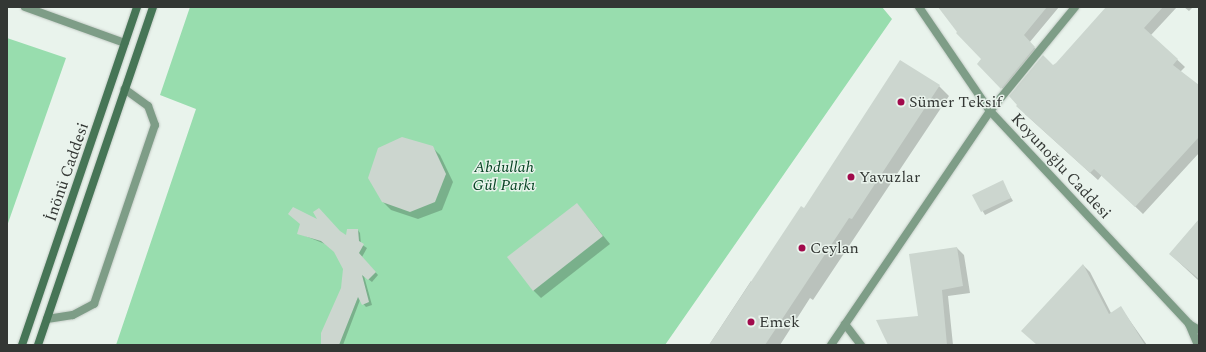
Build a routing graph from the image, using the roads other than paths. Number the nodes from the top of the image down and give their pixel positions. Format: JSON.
{"nodes":[{"id":1,"x":25,"y":7,"type":"edge"},
{"id":2,"x":137,"y":7,"type":"edge"},
{"id":3,"x":153,"y":7,"type":"edge"},
{"id":4,"x":919,"y":7,"type":"edge"},
{"id":5,"x":1075,"y":7,"type":"edge"},
{"id":6,"x":125,"y":43,"type":"junction"},
{"id":7,"x":125,"y":89,"type":"junction"},
{"id":8,"x":990,"y":111,"type":"junction"},
{"id":9,"x":47,"y":319,"type":"junction"},
{"id":10,"x":845,"y":324,"type":"junction"},
{"id":11,"x":1189,"y":324,"type":"junction"},
{"id":12,"x":1199,"y":330,"type":"edge"},
{"id":13,"x":22,"y":345,"type":"edge"},
{"id":14,"x":38,"y":345,"type":"edge"},
{"id":15,"x":830,"y":345,"type":"edge"},
{"id":16,"x":861,"y":345,"type":"edge"},
{"id":17,"x":1198,"y":345,"type":"edge"}],
"edges":[{"from":1,"to":6,"type":"street"},
{"from":2,"to":6,"type":"main road","name":"İnönü Caddesi"},
{"from":3,"to":7,"type":"main road","name":"İnönü Caddesi"},
{"from":4,"to":8,"type":"street","name":"Koyunoğlu Caddesi"},
{"from":5,"to":8,"type":"street"},
{"from":6,"to":13,"type":"main road","name":"İnönü Caddesi"},
{"from":7,"to":9,"type":"main road","name":"İnönü Caddesi"},
{"from":7,"to":9,"type":"street"},
{"from":8,"to":10,"type":"street"},
{"from":8,"to":11,"type":"street","name":"Koyunoğlu Caddesi"},
{"from":9,"to":14,"type":"main road","name":"İnönü Caddesi"},
{"from":10,"to":15,"type":"street"},
{"from":10,"to":16,"type":"street"},
{"from":11,"to":12,"type":"street","name":"Koyunoğlu Caddesi"},
{"from":11,"to":17,"type":"street"}]}
